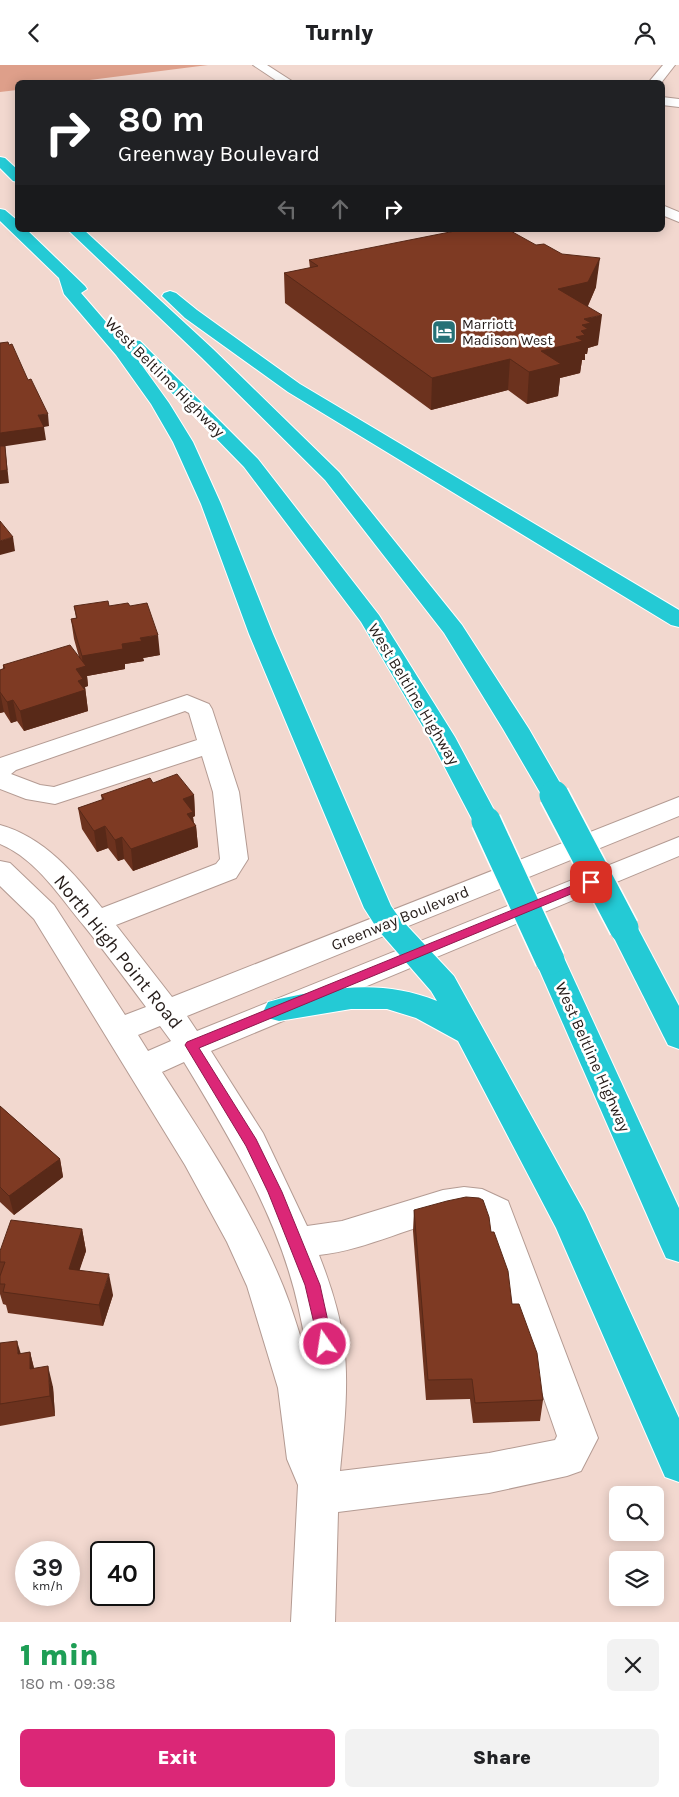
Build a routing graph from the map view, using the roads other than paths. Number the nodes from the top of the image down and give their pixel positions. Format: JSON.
{"nodes":[{"id":1,"x":259,"y":65,"type":"edge"},
{"id":2,"x":669,"y":65,"type":"edge"},
{"id":3,"x":284,"y":80,"type":"edge"},
{"id":4,"x":656,"y":80,"type":"edge"},
{"id":5,"x":665,"y":101,"type":"edge"},
{"id":6,"x":679,"y":103,"type":"edge"},
{"id":7,"x":0,"y":161,"type":"edge"},
{"id":8,"x":15,"y":175,"type":"edge"},
{"id":9,"x":665,"y":210,"type":"edge"},
{"id":10,"x":0,"y":213,"type":"edge"},
{"id":11,"x":679,"y":217,"type":"edge"},
{"id":12,"x":15,"y":227,"type":"edge"},
{"id":13,"x":20,"y":232,"type":"edge"},
{"id":14,"x":77,"y":232,"type":"edge"},
{"id":15,"x":92,"y":232,"type":"edge"},
{"id":16,"x":66,"y":277,"type":"junction"},
{"id":17,"x":679,"y":620,"type":"edge"},
{"id":18,"x":212,"y":744,"type":"junction"},
{"id":19,"x":0,"y":769,"type":"edge"},
{"id":20,"x":0,"y":779,"type":"edge"},
{"id":21,"x":679,"y":806,"type":"edge"},
{"id":22,"x":0,"y":834,"type":"edge"},
{"id":23,"x":679,"y":846,"type":"edge"},
{"id":24,"x":0,"y":870,"type":"edge"},
{"id":25,"x":96,"y":922,"type":"junction"},
{"id":26,"x":388,"y":923,"type":"junction"},
{"id":27,"x":415,"y":954,"type":"junction"},
{"id":28,"x":280,"y":1010,"type":"junction"},
{"id":29,"x":167,"y":1012,"type":"junction"},
{"id":30,"x":120,"y":1030,"type":"junction"},
{"id":31,"x":469,"y":1033,"type":"junction"},
{"id":32,"x":679,"y":1037,"type":"edge"},
{"id":33,"x":191,"y":1045,"type":"junction"},
{"id":34,"x":143,"y":1066,"type":"junction"},
{"id":35,"x":296,"y":1242,"type":"junction"},
{"id":36,"x":679,"y":1247,"type":"edge"},
{"id":37,"x":679,"y":1463,"type":"edge"},
{"id":38,"x":318,"y":1489,"type":"junction"},
{"id":39,"x":313,"y":1622,"type":"edge"}],
"edges":[{"from":1,"to":3,"type":"street"},
{"from":2,"to":4,"type":"street"},
{"from":5,"to":6,"type":"street"},
{"from":7,"to":8,"type":"highway"},
{"from":9,"to":11,"type":"street"},
{"from":10,"to":12,"type":"highway","name":"West Beltline Highway"},
{"from":13,"to":16,"type":"highway","name":"West Beltline Highway"},
{"from":14,"to":32,"type":"highway","bridge":true},
{"from":15,"to":17,"type":"highway"},
{"from":16,"to":26,"type":"highway"},
{"from":16,"to":36,"type":"highway","name":"West Beltline Highway","bridge":true},
{"from":18,"to":19,"type":"street"},
{"from":18,"to":20,"type":"street"},
{"from":18,"to":25,"type":"street"},
{"from":21,"to":26,"type":"street","name":"Greenway Boulevard"},
{"from":22,"to":25,"type":"street","name":"North High Point Road"},
{"from":23,"to":27,"type":"street"},
{"from":24,"to":30,"type":"street","name":"North High Point Road"},
{"from":25,"to":29,"type":"street","name":"North High Point Road"},
{"from":26,"to":27,"type":"highway"},
{"from":26,"to":29,"type":"street","name":"Greenway Boulevard"},
{"from":27,"to":28,"type":"street"},
{"from":27,"to":31,"type":"highway"},
{"from":28,"to":31,"type":"highway"},
{"from":28,"to":33,"type":"street"},
{"from":29,"to":30,"type":"street","name":"Greenway Boulevard"},
{"from":29,"to":33,"type":"street","name":"North High Point Road"},
{"from":30,"to":34,"type":"street","name":"North High Point Road"},
{"from":31,"to":37,"type":"highway"},
{"from":33,"to":34,"type":"street"},
{"from":33,"to":35,"type":"street","name":"North High Point Road"},
{"from":34,"to":38,"type":"street","name":"North High Point Road"},
{"from":35,"to":38,"type":"street","name":"North High Point Road"},
{"from":35,"to":38,"type":"street"},
{"from":38,"to":39,"type":"street","name":"North High Point Road"}]}
